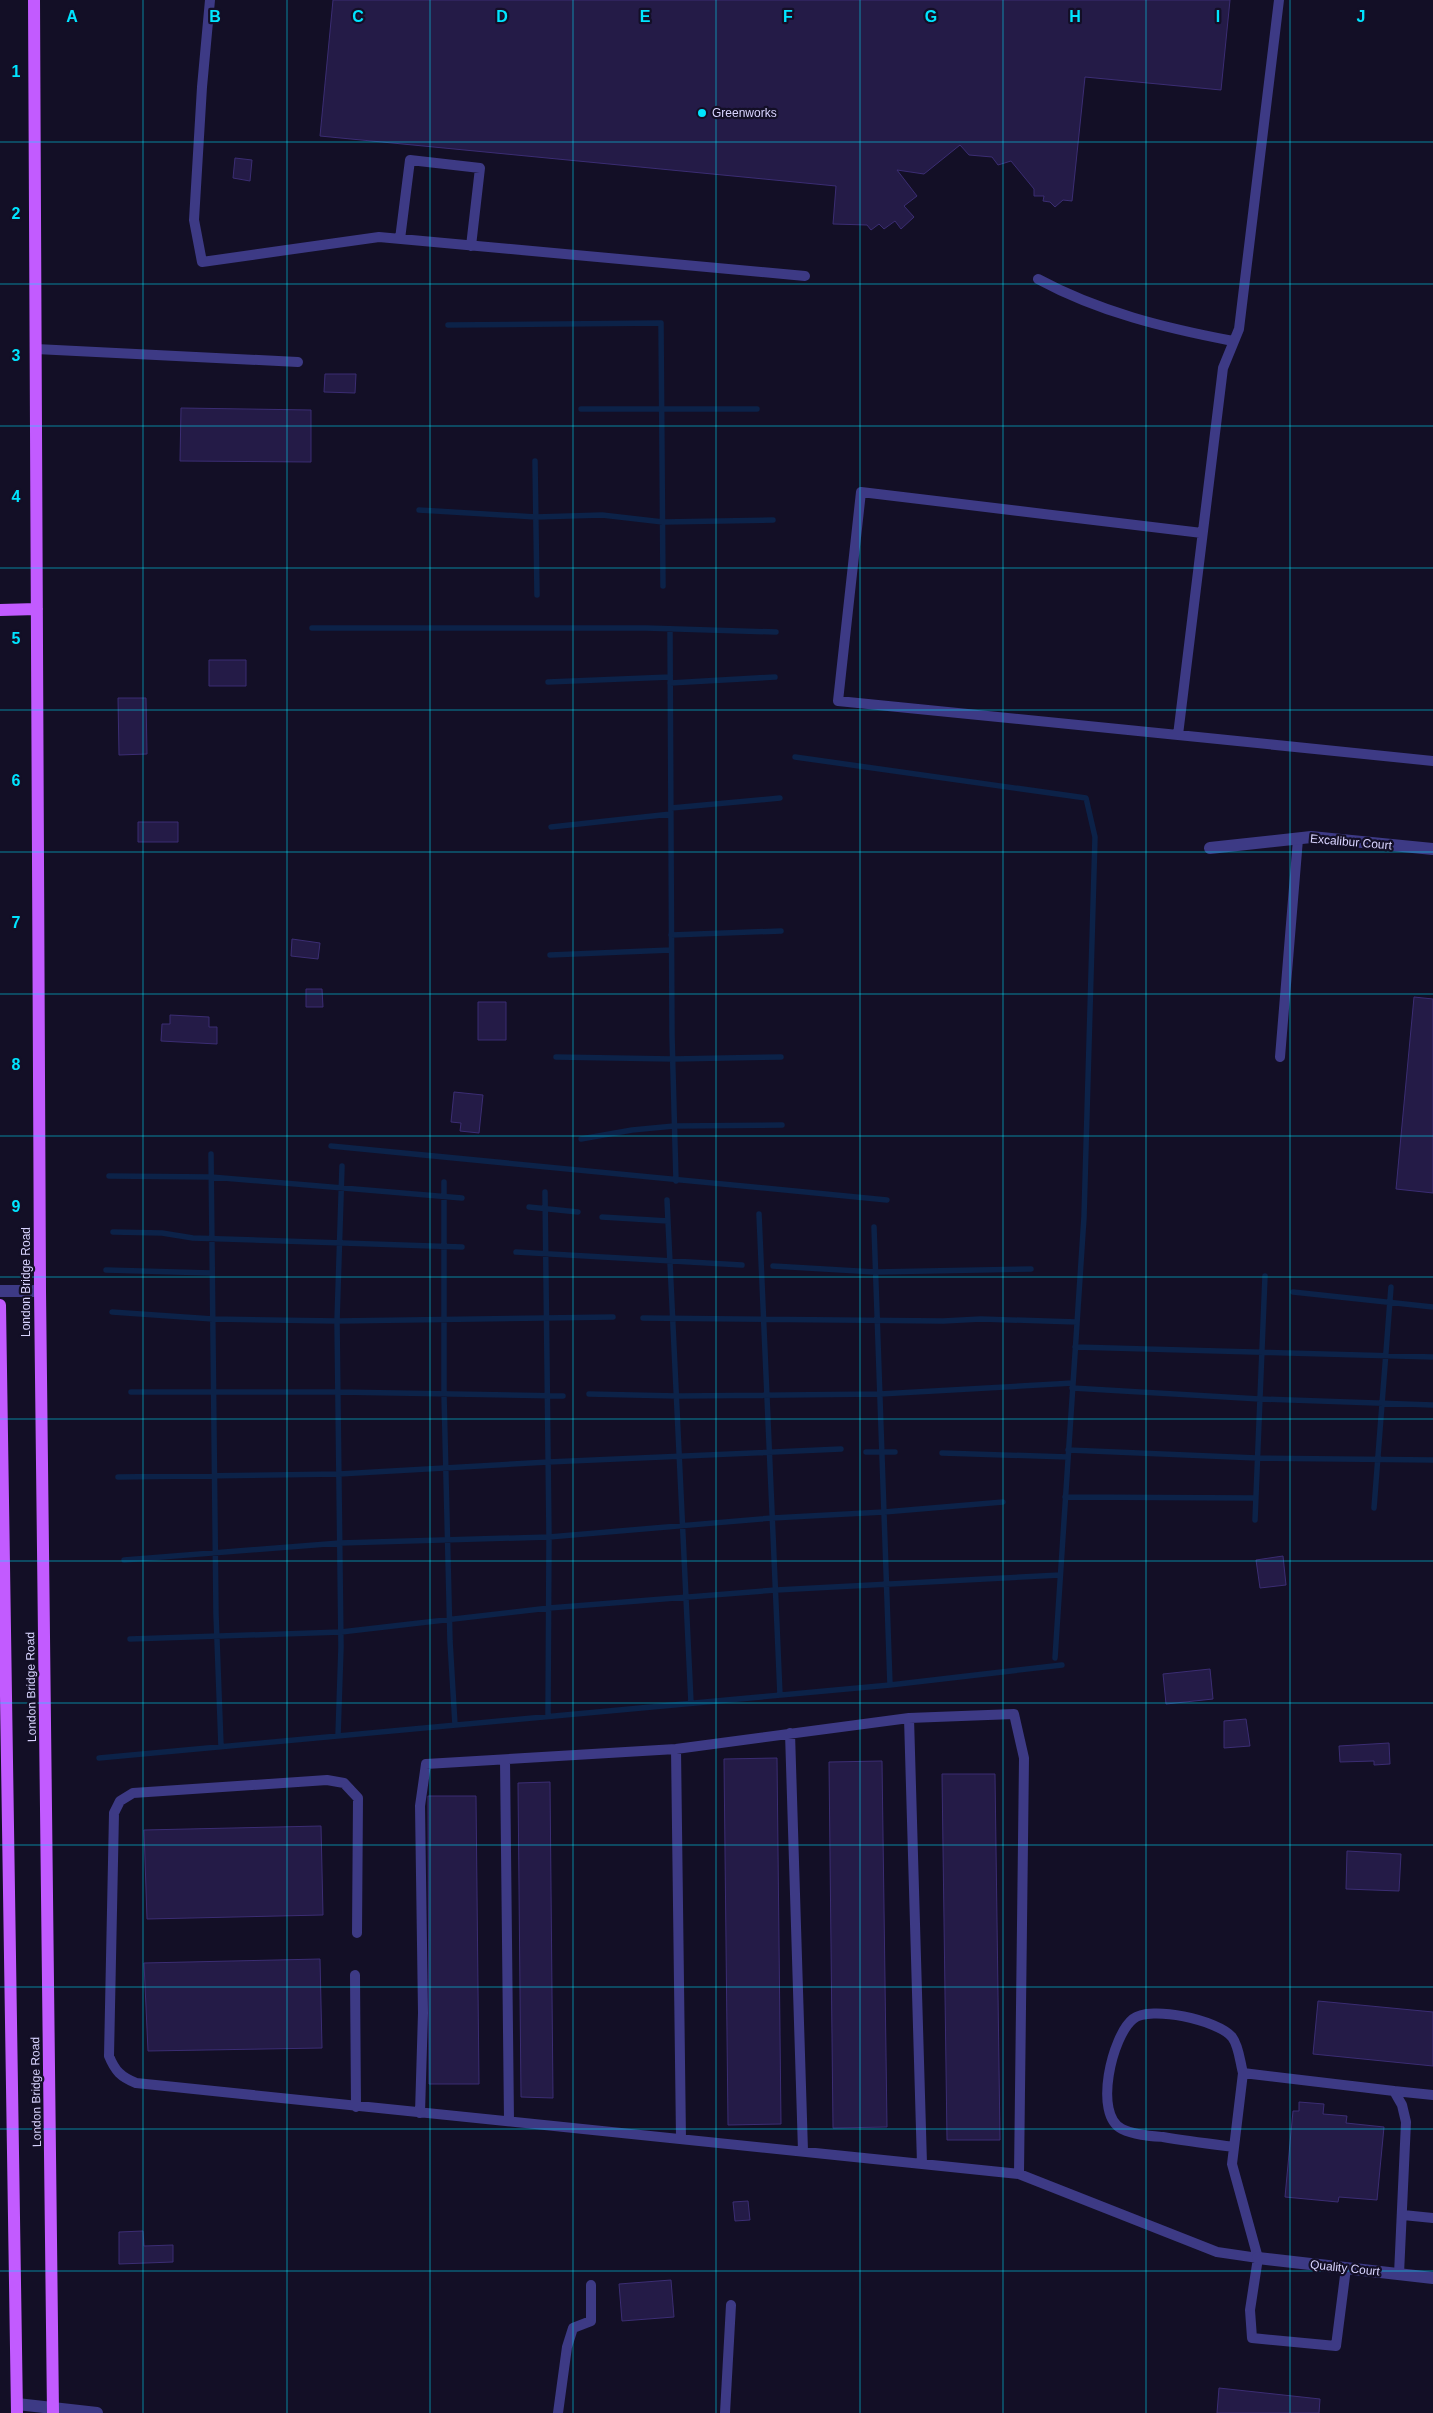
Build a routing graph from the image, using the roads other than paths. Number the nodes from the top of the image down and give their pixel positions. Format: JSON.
{"nodes":[{"id":1,"x":34,"y":0,"type":"edge"},
{"id":2,"x":210,"y":0,"type":"edge"},
{"id":3,"x":1279,"y":0,"type":"edge"},
{"id":4,"x":400,"y":239,"type":"junction"},
{"id":5,"x":471,"y":246,"type":"junction"},
{"id":6,"x":805,"y":276,"type":"dead end"},
{"id":7,"x":1038,"y":279,"type":"dead end"},
{"id":8,"x":1233,"y":341,"type":"junction"},
{"id":9,"x":36,"y":348,"type":"junction"},
{"id":10,"x":298,"y":362,"type":"dead end"},
{"id":11,"x":1202,"y":533,"type":"junction"},
{"id":12,"x":37,"y":609,"type":"junction"},
{"id":13,"x":0,"y":610,"type":"edge"},
{"id":14,"x":1178,"y":735,"type":"junction"},
{"id":15,"x":1433,"y":761,"type":"edge"},
{"id":16,"x":1298,"y":838,"type":"junction"},
{"id":17,"x":1210,"y":848,"type":"dead end"},
{"id":18,"x":1433,"y":849,"type":"edge"},
{"id":19,"x":1280,"y":1057,"type":"dead end"},
{"id":20,"x":0,"y":1291,"type":"edge"},
{"id":21,"x":40,"y":1291,"type":"junction"},
{"id":22,"x":0,"y":1305,"type":"edge"},
{"id":23,"x":909,"y":1718,"type":"junction"},
{"id":24,"x":790,"y":1733,"type":"junction"},
{"id":25,"x":676,"y":1749,"type":"junction"},
{"id":26,"x":505,"y":1760,"type":"junction"},
{"id":27,"x":357,"y":1933,"type":"dead end"},
{"id":28,"x":355,"y":1975,"type":"dead end"},
{"id":29,"x":1243,"y":2073,"type":"junction"},
{"id":30,"x":1394,"y":2091,"type":"junction"},
{"id":31,"x":1433,"y":2095,"type":"edge"},
{"id":32,"x":356,"y":2107,"type":"junction"},
{"id":33,"x":420,"y":2113,"type":"junction"},
{"id":34,"x":508,"y":2121,"type":"junction"},
{"id":35,"x":681,"y":2139,"type":"junction"},
{"id":36,"x":1234,"y":2147,"type":"junction"},
{"id":37,"x":803,"y":2151,"type":"junction"},
{"id":38,"x":922,"y":2164,"type":"junction"},
{"id":39,"x":1020,"y":2174,"type":"junction"},
{"id":40,"x":1403,"y":2215,"type":"junction"},
{"id":41,"x":1433,"y":2218,"type":"edge"},
{"id":42,"x":1258,"y":2258,"type":"junction"},
{"id":43,"x":1346,"y":2268,"type":"junction"},
{"id":44,"x":1399,"y":2274,"type":"junction"},
{"id":45,"x":1433,"y":2278,"type":"edge"},
{"id":46,"x":590,"y":2285,"type":"dead end"},
{"id":47,"x":732,"y":2305,"type":"dead end"},
{"id":48,"x":17,"y":2409,"type":"edge"},
{"id":49,"x":53,"y":2411,"type":"edge"},
{"id":50,"x":97,"y":2413,"type":"edge"},
{"id":51,"x":558,"y":2413,"type":"edge"},
{"id":52,"x":724,"y":2413,"type":"edge"}],
"edges":[{"from":1,"to":9,"type":"main road","name":"London Bridge Road"},
{"from":2,"to":4,"type":"lane"},
{"from":3,"to":8,"type":"lane"},
{"from":4,"to":5,"type":"lane"},
{"from":4,"to":5,"type":"lane"},
{"from":5,"to":6,"type":"lane"},
{"from":7,"to":8,"type":"lane"},
{"from":8,"to":11,"type":"lane"},
{"from":9,"to":10,"type":"lane"},
{"from":9,"to":12,"type":"main road","name":"London Bridge Road"},
{"from":11,"to":14,"type":"lane"},
{"from":11,"to":14,"type":"lane"},
{"from":12,"to":13,"type":"main road"},
{"from":12,"to":21,"type":"main road","name":"London Bridge Road"},
{"from":14,"to":15,"type":"lane"},
{"from":16,"to":17,"type":"street","name":"Excalibur Court"},
{"from":16,"to":18,"type":"street","name":"Excalibur Court"},
{"from":16,"to":19,"type":"lane"},
{"from":20,"to":21,"type":"street"},
{"from":21,"to":49,"type":"main road","name":"London Bridge Road"},
{"from":22,"to":48,"type":"main road","name":"London Bridge Road"},
{"from":23,"to":24,"type":"lane"},
{"from":23,"to":38,"type":"lane"},
{"from":23,"to":39,"type":"lane"},
{"from":24,"to":25,"type":"lane"},
{"from":24,"to":37,"type":"lane"},
{"from":25,"to":26,"type":"lane"},
{"from":25,"to":35,"type":"lane"},
{"from":26,"to":33,"type":"lane"},
{"from":26,"to":34,"type":"lane"},
{"from":27,"to":32,"type":"lane"},
{"from":28,"to":32,"type":"lane"},
{"from":29,"to":30,"type":"lane"},
{"from":29,"to":36,"type":"lane"},
{"from":29,"to":36,"type":"lane"},
{"from":30,"to":31,"type":"lane"},
{"from":30,"to":40,"type":"lane"},
{"from":32,"to":33,"type":"lane"},
{"from":33,"to":34,"type":"lane"},
{"from":34,"to":35,"type":"lane"},
{"from":35,"to":37,"type":"lane"},
{"from":36,"to":42,"type":"lane"},
{"from":37,"to":38,"type":"lane"},
{"from":38,"to":39,"type":"lane"},
{"from":39,"to":42,"type":"lane"},
{"from":40,"to":41,"type":"lane"},
{"from":40,"to":44,"type":"lane"},
{"from":42,"to":43,"type":"street","name":"Quality Court"},
{"from":42,"to":43,"type":"lane"},
{"from":43,"to":44,"type":"street","name":"Quality Court"},
{"from":44,"to":45,"type":"street","name":"Quality Court"},
{"from":46,"to":51,"type":"lane"},
{"from":47,"to":52,"type":"lane"},
{"from":48,"to":49,"type":"street"},
{"from":49,"to":50,"type":"street"}]}
